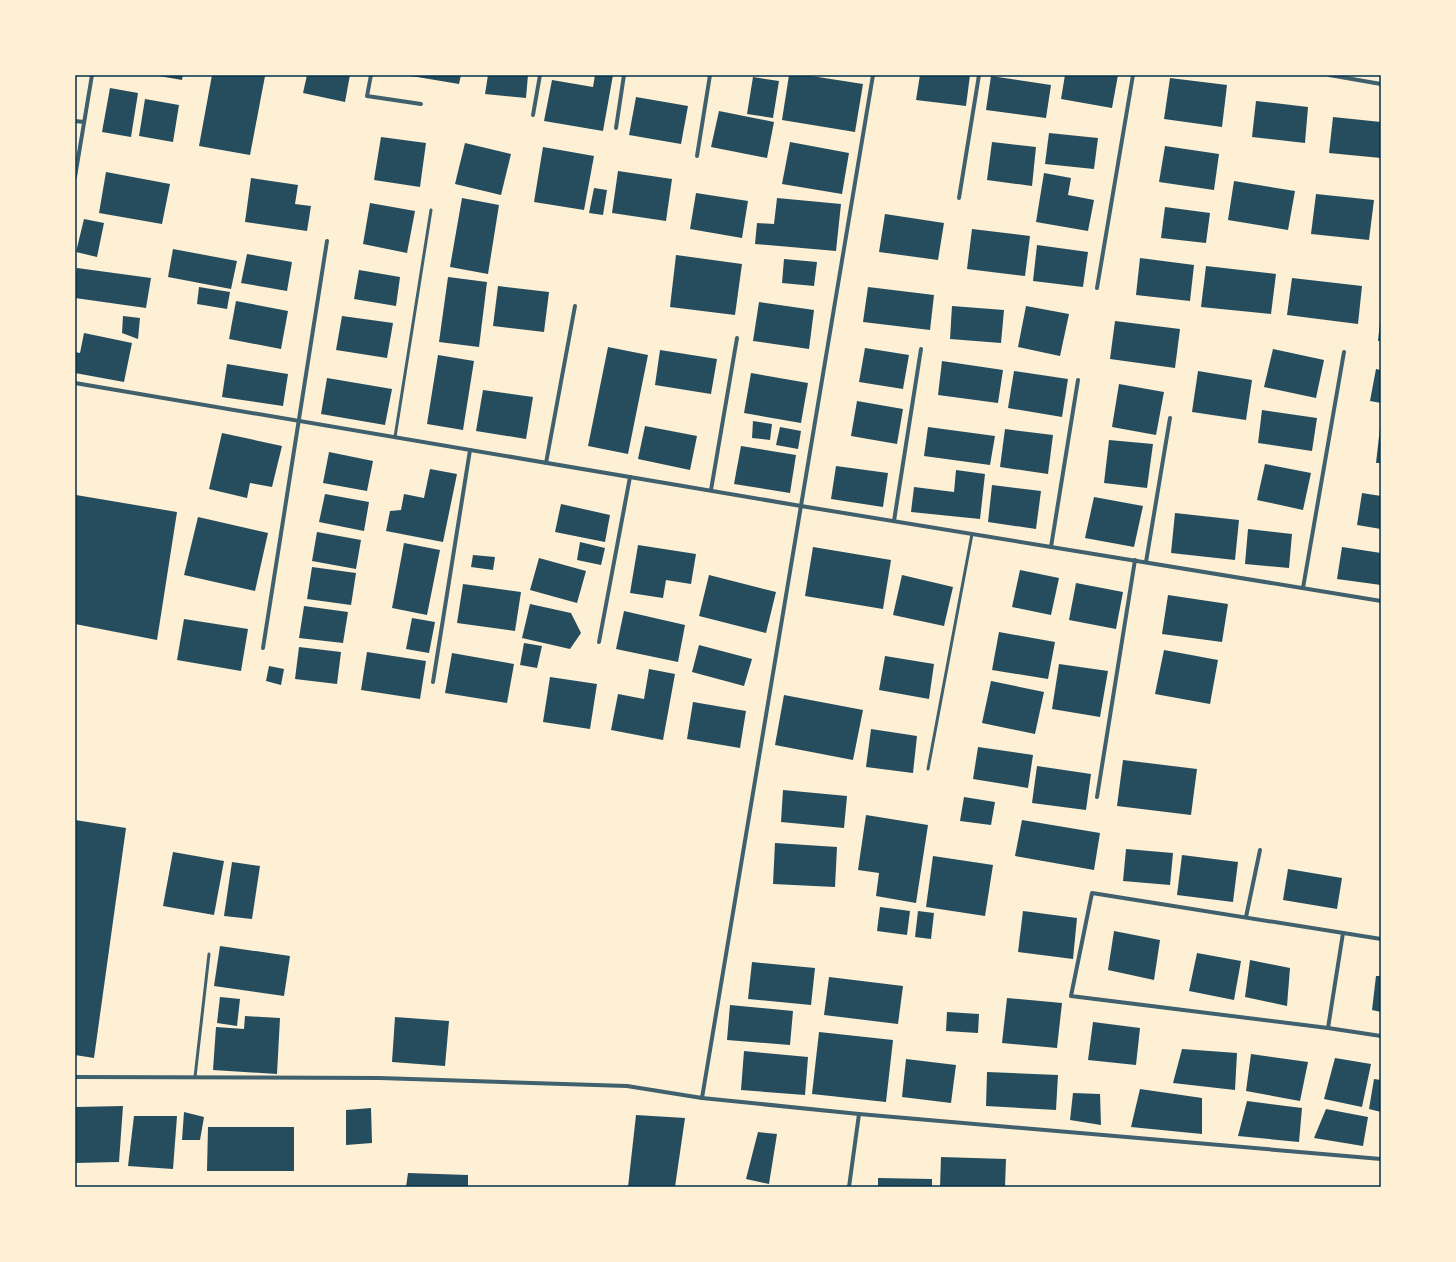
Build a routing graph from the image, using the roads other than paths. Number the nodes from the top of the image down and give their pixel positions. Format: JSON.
{"nodes":[{"id":1,"x":92,"y":75,"type":"edge"},
{"id":2,"x":371,"y":75,"type":"edge"},
{"id":3,"x":540,"y":75,"type":"edge"},
{"id":4,"x":624,"y":75,"type":"edge"},
{"id":5,"x":710,"y":75,"type":"edge"},
{"id":6,"x":873,"y":75,"type":"edge"},
{"id":7,"x":979,"y":75,"type":"edge"},
{"id":8,"x":1133,"y":75,"type":"edge"},
{"id":9,"x":1329,"y":75,"type":"edge"},
{"id":10,"x":1381,"y":84,"type":"edge"},
{"id":11,"x":421,"y":104,"type":"dead end"},
{"id":12,"x":533,"y":115,"type":"dead end"},
{"id":13,"x":75,"y":120,"type":"edge"},
{"id":14,"x":84,"y":122,"type":"junction"},
{"id":15,"x":616,"y":128,"type":"dead end"},
{"id":16,"x":697,"y":156,"type":"dead end"},
{"id":17,"x":75,"y":177,"type":"edge"},
{"id":18,"x":959,"y":198,"type":"dead end"},
{"id":19,"x":431,"y":210,"type":"dead end"},
{"id":20,"x":327,"y":242,"type":"dead end"},
{"id":21,"x":1098,"y":288,"type":"dead end"},
{"id":22,"x":575,"y":306,"type":"dead end"},
{"id":23,"x":737,"y":338,"type":"dead end"},
{"id":24,"x":921,"y":349,"type":"dead end"},
{"id":25,"x":1344,"y":352,"type":"dead end"},
{"id":26,"x":1078,"y":380,"type":"dead end"},
{"id":27,"x":75,"y":383,"type":"edge"},
{"id":28,"x":1170,"y":418,"type":"dead end"},
{"id":29,"x":298,"y":421,"type":"junction"},
{"id":30,"x":395,"y":437,"type":"junction"},
{"id":31,"x":470,"y":450,"type":"junction"},
{"id":32,"x":546,"y":463,"type":"junction"},
{"id":33,"x":630,"y":477,"type":"junction"},
{"id":34,"x":711,"y":490,"type":"junction"},
{"id":35,"x":801,"y":506,"type":"junction"},
{"id":36,"x":894,"y":521,"type":"junction"},
{"id":37,"x":972,"y":534,"type":"junction"},
{"id":38,"x":1051,"y":546,"type":"junction"},
{"id":39,"x":1135,"y":560,"type":"junction"},
{"id":40,"x":1146,"y":562,"type":"junction"},
{"id":41,"x":1303,"y":588,"type":"junction"},
{"id":42,"x":1381,"y":601,"type":"edge"},
{"id":43,"x":599,"y":642,"type":"dead end"},
{"id":44,"x":263,"y":648,"type":"dead end"},
{"id":45,"x":433,"y":682,"type":"dead end"},
{"id":46,"x":928,"y":769,"type":"dead end"},
{"id":47,"x":1097,"y":797,"type":"dead end"},
{"id":48,"x":1260,"y":850,"type":"dead end"},
{"id":49,"x":1246,"y":917,"type":"junction"},
{"id":50,"x":1342,"y":933,"type":"junction"},
{"id":51,"x":1381,"y":939,"type":"edge"},
{"id":52,"x":209,"y":954,"type":"dead end"},
{"id":53,"x":1328,"y":1028,"type":"junction"},
{"id":54,"x":1381,"y":1036,"type":"edge"},
{"id":55,"x":75,"y":1077,"type":"edge"},
{"id":56,"x":195,"y":1077,"type":"junction"},
{"id":57,"x":702,"y":1098,"type":"junction"},
{"id":58,"x":859,"y":1114,"type":"junction"},
{"id":59,"x":1381,"y":1159,"type":"edge"},
{"id":60,"x":849,"y":1187,"type":"edge"}],
"edges":[{"from":1,"to":14,"type":"street"},
{"from":2,"to":11,"type":"street"},
{"from":3,"to":12,"type":"street"},
{"from":4,"to":15,"type":"street"},
{"from":5,"to":16,"type":"street"},
{"from":6,"to":35,"type":"street"},
{"from":7,"to":18,"type":"street"},
{"from":8,"to":21,"type":"street"},
{"from":9,"to":10,"type":"street"},
{"from":13,"to":14,"type":"street"},
{"from":14,"to":17,"type":"street"},
{"from":19,"to":30,"type":"lane"},
{"from":20,"to":29,"type":"street"},
{"from":22,"to":32,"type":"street"},
{"from":23,"to":34,"type":"street"},
{"from":24,"to":36,"type":"street"},
{"from":25,"to":41,"type":"street"},
{"from":26,"to":38,"type":"street"},
{"from":27,"to":29,"type":"street"},
{"from":28,"to":40,"type":"street"},
{"from":29,"to":30,"type":"street"},
{"from":29,"to":44,"type":"street"},
{"from":30,"to":31,"type":"street"},
{"from":31,"to":32,"type":"street"},
{"from":31,"to":45,"type":"street"},
{"from":32,"to":33,"type":"street"},
{"from":33,"to":34,"type":"street"},
{"from":33,"to":43,"type":"street"},
{"from":34,"to":35,"type":"street"},
{"from":35,"to":36,"type":"street"},
{"from":35,"to":57,"type":"street"},
{"from":36,"to":37,"type":"street"},
{"from":37,"to":38,"type":"street"},
{"from":37,"to":46,"type":"lane"},
{"from":38,"to":39,"type":"street"},
{"from":39,"to":40,"type":"street"},
{"from":39,"to":47,"type":"street"},
{"from":40,"to":41,"type":"street"},
{"from":41,"to":42,"type":"street"},
{"from":48,"to":49,"type":"street"},
{"from":49,"to":50,"type":"street"},
{"from":49,"to":53,"type":"street"},
{"from":50,"to":51,"type":"street"},
{"from":50,"to":53,"type":"street"},
{"from":52,"to":56,"type":"lane"},
{"from":53,"to":54,"type":"street"},
{"from":55,"to":56,"type":"street"},
{"from":56,"to":57,"type":"street"},
{"from":57,"to":58,"type":"street"},
{"from":58,"to":59,"type":"street"},
{"from":58,"to":60,"type":"street"}]}
